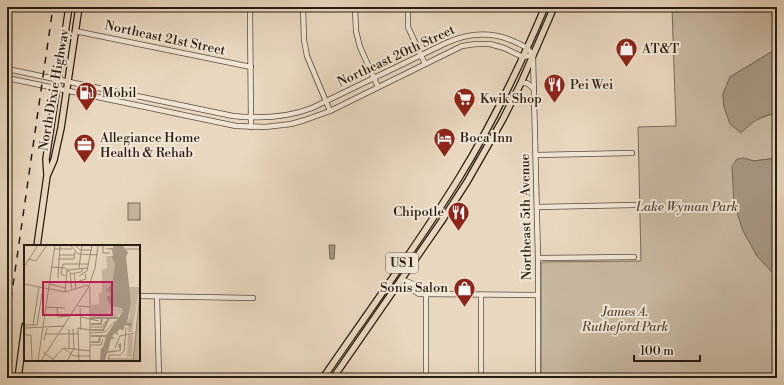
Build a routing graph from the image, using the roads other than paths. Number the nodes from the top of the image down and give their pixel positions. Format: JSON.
{"nodes":[{"id":1,"x":69,"y":7,"type":"edge"},
{"id":2,"x":79,"y":7,"type":"edge"},
{"id":3,"x":250,"y":7,"type":"edge"},
{"id":4,"x":303,"y":7,"type":"edge"},
{"id":5,"x":355,"y":7,"type":"edge"},
{"id":6,"x":408,"y":7,"type":"edge"},
{"id":7,"x":545,"y":7,"type":"edge"},
{"id":8,"x":554,"y":7,"type":"edge"},
{"id":9,"x":75,"y":31,"type":"junction"},
{"id":10,"x":480,"y":34,"type":"junction"},
{"id":11,"x":480,"y":44,"type":"junction"},
{"id":12,"x":528,"y":48,"type":"junction"},
{"id":13,"x":421,"y":55,"type":"junction"},
{"id":14,"x":533,"y":55,"type":"junction"},
{"id":15,"x":523,"y":57,"type":"junction"},
{"id":16,"x":426,"y":64,"type":"junction"},
{"id":17,"x":251,"y":68,"type":"junction"},
{"id":18,"x":7,"y":69,"type":"edge"},
{"id":19,"x":7,"y":78,"type":"edge"},
{"id":20,"x":374,"y":78,"type":"junction"},
{"id":21,"x":59,"y":80,"type":"junction"},
{"id":22,"x":68,"y":81,"type":"junction"},
{"id":23,"x":521,"y":83,"type":"junction"},
{"id":24,"x":378,"y":87,"type":"junction"},
{"id":25,"x":58,"y":88,"type":"junction"},
{"id":26,"x":534,"y":89,"type":"junction"},
{"id":27,"x":67,"y":90,"type":"junction"},
{"id":28,"x":138,"y":96,"type":"junction"},
{"id":29,"x":326,"y":102,"type":"junction"},
{"id":30,"x":138,"y":106,"type":"junction"},
{"id":31,"x":330,"y":110,"type":"junction"},
{"id":32,"x":251,"y":118,"type":"junction"},
{"id":33,"x":251,"y":127,"type":"junction"},
{"id":34,"x":485,"y":133,"type":"junction"},
{"id":35,"x":492,"y":137,"type":"junction"},
{"id":36,"x":632,"y":153,"type":"dead end"},
{"id":37,"x":536,"y":155,"type":"junction"},
{"id":38,"x":466,"y":166,"type":"junction"},
{"id":39,"x":47,"y":176,"type":"junction"},
{"id":40,"x":467,"y":182,"type":"junction"},
{"id":41,"x":634,"y":205,"type":"dead end"},
{"id":42,"x":537,"y":207,"type":"junction"},
{"id":43,"x":434,"y":217,"type":"junction"},
{"id":44,"x":442,"y":222,"type":"junction"},
{"id":45,"x":37,"y":245,"type":"edge"},
{"id":46,"x":634,"y":257,"type":"dead end"},
{"id":47,"x":538,"y":258,"type":"junction"},
{"id":48,"x":403,"y":262,"type":"junction"},
{"id":49,"x":394,"y":275,"type":"junction"},
{"id":50,"x":402,"y":279,"type":"junction"},
{"id":51,"x":393,"y":292,"type":"junction"},
{"id":52,"x":426,"y":295,"type":"junction"},
{"id":53,"x":481,"y":295,"type":"junction"},
{"id":54,"x":538,"y":295,"type":"junction"},
{"id":55,"x":140,"y":296,"type":"edge"},
{"id":56,"x":157,"y":297,"type":"junction"},
{"id":57,"x":253,"y":298,"type":"dead end"},
{"id":58,"x":24,"y":333,"type":"edge"},
{"id":59,"x":481,"y":371,"type":"dead end"},
{"id":60,"x":18,"y":378,"type":"edge"},
{"id":61,"x":159,"y":378,"type":"edge"},
{"id":62,"x":322,"y":378,"type":"edge"},
{"id":63,"x":333,"y":378,"type":"edge"},
{"id":64,"x":426,"y":378,"type":"edge"},
{"id":65,"x":538,"y":378,"type":"edge"}],
"edges":[{"from":1,"to":21,"type":"main road","name":"North Dixie Highway"},
{"from":2,"to":9,"type":"main road","name":"North Dixie Highway"},
{"from":3,"to":17,"type":"street"},
{"from":4,"to":29,"type":"street"},
{"from":5,"to":20,"type":"street"},
{"from":6,"to":13,"type":"street"},
{"from":7,"to":12,"type":"main road","number":"US 1"},
{"from":8,"to":14,"type":"main road","number":"US 1"},
{"from":9,"to":17,"type":"street","name":"Northeast 21st Street"},
{"from":9,"to":22,"type":"main road","name":"North Dixie Highway"},
{"from":10,"to":11,"type":"street"},
{"from":10,"to":12,"type":"street","name":"Northeast 20th Street"},
{"from":10,"to":13,"type":"street","name":"Northeast 20th Street"},
{"from":11,"to":15,"type":"street","name":"Northeast 20th Street"},
{"from":11,"to":16,"type":"street","name":"Northeast 20th Street"},
{"from":12,"to":14,"type":"street"},
{"from":12,"to":15,"type":"main road","number":"US 1"},
{"from":13,"to":16,"type":"street"},
{"from":13,"to":20,"type":"street","name":"Northeast 20th Street"},
{"from":14,"to":15,"type":"street"},
{"from":14,"to":23,"type":"main road","number":"US 1"},
{"from":14,"to":26,"type":"street","name":"Northeast 5th Avenue"},
{"from":15,"to":34,"type":"main road","number":"US 1"},
{"from":16,"to":24,"type":"street","name":"Northeast 20th Street"},
{"from":17,"to":32,"type":"street"},
{"from":18,"to":21,"type":"street","name":"Northeast 20th Street"},
{"from":19,"to":25,"type":"street","name":"Northeast 20th Street"},
{"from":20,"to":24,"type":"street"},
{"from":20,"to":29,"type":"street","name":"Northeast 20th Street"},
{"from":21,"to":22,"type":"street","name":"Northeast 20th Street"},
{"from":21,"to":25,"type":"main road","name":"North Dixie Highway"},
{"from":22,"to":27,"type":"main road","name":"North Dixie Highway"},
{"from":22,"to":28,"type":"street","name":"Northeast 20th Street"},
{"from":23,"to":26,"type":"street"},
{"from":23,"to":35,"type":"main road","number":"US 1"},
{"from":24,"to":31,"type":"street","name":"Northeast 20th Street"},
{"from":25,"to":27,"type":"street","name":"Northeast 20th Street"},
{"from":25,"to":39,"type":"main road","name":"North Dixie Highway"},
{"from":26,"to":37,"type":"street","name":"Northeast 5th Avenue"},
{"from":27,"to":30,"type":"street","name":"Northeast 20th Street"},
{"from":27,"to":39,"type":"main road","name":"North Dixie Highway"},
{"from":28,"to":30,"type":"street"},
{"from":28,"to":32,"type":"street","name":"Northeast 20th Street"},
{"from":29,"to":31,"type":"street"},
{"from":29,"to":32,"type":"street","name":"Northeast 20th Street"},
{"from":30,"to":33,"type":"street","name":"Northeast 20th Street"},
{"from":31,"to":33,"type":"street","name":"Northeast 20th Street"},
{"from":32,"to":33,"type":"street"},
{"from":34,"to":35,"type":"main road"},
{"from":34,"to":38,"type":"main road","number":"US 1"},
{"from":35,"to":40,"type":"main road","number":"US 1"},
{"from":36,"to":37,"type":"street"},
{"from":37,"to":42,"type":"street","name":"Northeast 5th Avenue"},
{"from":38,"to":40,"type":"main road"},
{"from":38,"to":43,"type":"main road","number":"US 1"},
{"from":39,"to":45,"type":"main road","name":"North Dixie Highway"},
{"from":40,"to":44,"type":"main road","number":"US 1"},
{"from":41,"to":42,"type":"street"},
{"from":42,"to":47,"type":"street","name":"Northeast 5th Avenue"},
{"from":43,"to":44,"type":"street"},
{"from":43,"to":48,"type":"main road","number":"US 1"},
{"from":44,"to":50,"type":"main road","number":"US 1"},
{"from":46,"to":47,"type":"street"},
{"from":47,"to":54,"type":"street","name":"Northeast 5th Avenue"},
{"from":48,"to":49,"type":"main road","number":"US 1"},
{"from":48,"to":50,"type":"main road"},
{"from":49,"to":51,"type":"main road"},
{"from":49,"to":62,"type":"main road","number":"US 1"},
{"from":50,"to":51,"type":"main road","number":"US 1"},
{"from":50,"to":52,"type":"street"},
{"from":51,"to":63,"type":"main road","number":"US 1"},
{"from":52,"to":53,"type":"street"},
{"from":52,"to":64,"type":"street"},
{"from":53,"to":54,"type":"street"},
{"from":53,"to":59,"type":"street"},
{"from":54,"to":65,"type":"street","name":"Northeast 5th Avenue"},
{"from":55,"to":56,"type":"street"},
{"from":56,"to":57,"type":"street"},
{"from":56,"to":61,"type":"street"},
{"from":58,"to":60,"type":"main road"}]}
